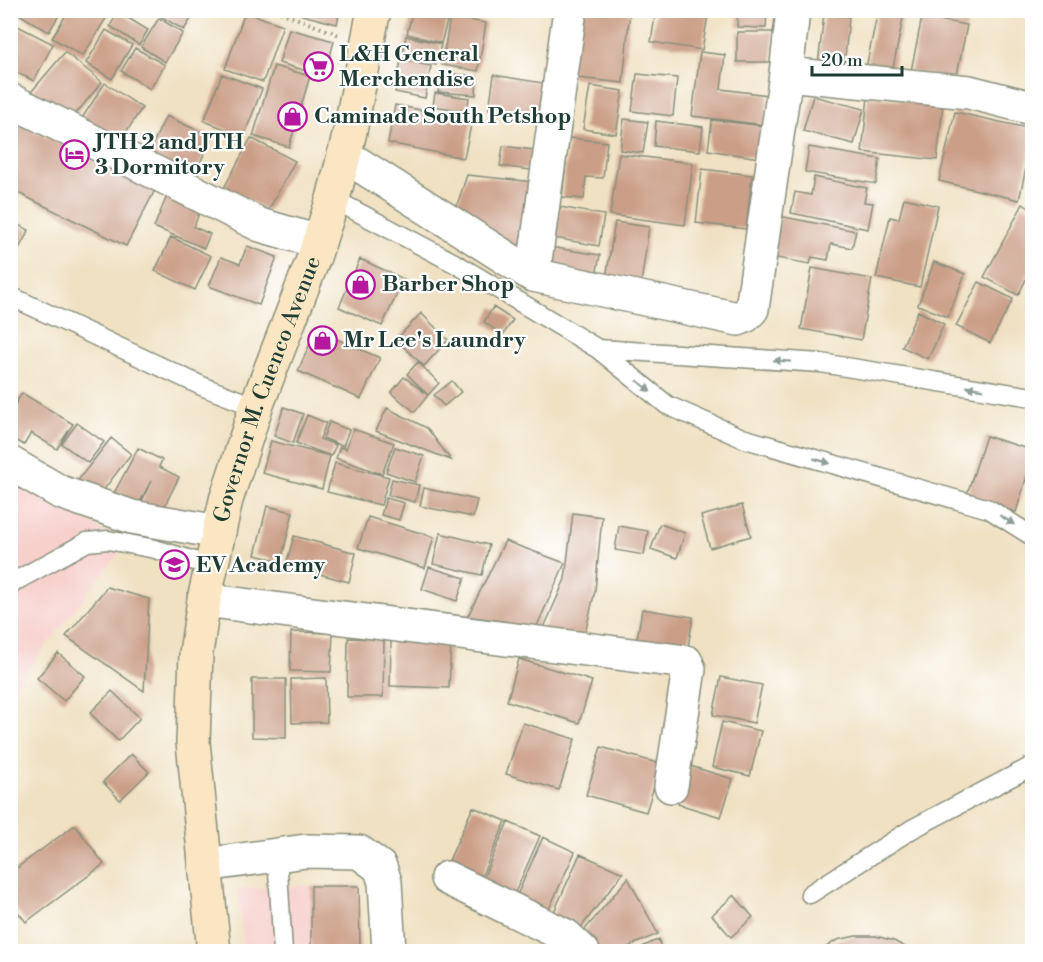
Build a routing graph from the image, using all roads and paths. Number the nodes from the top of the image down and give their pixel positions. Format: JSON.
{"nodes":[{"id":1,"x":274,"y":10,"type":"edge"},
{"id":2,"x":374,"y":10,"type":"edge"},
{"id":3,"x":570,"y":10,"type":"edge"},
{"id":4,"x":793,"y":10,"type":"edge"},
{"id":5,"x":368,"y":46,"type":"junction"},
{"id":6,"x":786,"y":75,"type":"junction"},
{"id":7,"x":10,"y":100,"type":"edge"},
{"id":8,"x":1032,"y":108,"type":"edge"},
{"id":9,"x":344,"y":154,"type":"junction"},
{"id":10,"x":333,"y":199,"type":"junction"},
{"id":11,"x":319,"y":242,"type":"junction"},
{"id":12,"x":533,"y":275,"type":"junction"},
{"id":13,"x":10,"y":296,"type":"edge"},
{"id":14,"x":598,"y":349,"type":"junction"},
{"id":15,"x":1032,"y":397,"type":"edge"},
{"id":16,"x":256,"y":407,"type":"junction"},
{"id":17,"x":10,"y":463,"type":"edge"},
{"id":18,"x":219,"y":532,"type":"junction"},
{"id":19,"x":1032,"y":536,"type":"edge"},
{"id":20,"x":211,"y":566,"type":"junction"},
{"id":21,"x":10,"y":584,"type":"edge"},
{"id":22,"x":204,"y":600,"type":"junction"},
{"id":23,"x":1032,"y":766,"type":"edge"},
{"id":24,"x":671,"y":786,"type":"dead end"},
{"id":25,"x":277,"y":855,"type":"junction"},
{"id":26,"x":205,"y":865,"type":"junction"},
{"id":27,"x":447,"y":878,"type":"dead end"},
{"id":28,"x":810,"y":894,"type":"dead end"},
{"id":29,"x":214,"y":951,"type":"edge"},
{"id":30,"x":283,"y":951,"type":"edge"},
{"id":31,"x":388,"y":951,"type":"edge"},
{"id":32,"x":583,"y":951,"type":"edge"}],
"edges":[{"from":1,"to":5,"type":"path"},
{"from":2,"to":5,"type":"main road","name":"Governor M. Cuenco Avenue"},
{"from":3,"to":12,"type":"street"},
{"from":4,"to":6,"type":"street"},
{"from":5,"to":9,"type":"main road","name":"Governor M. Cuenco Avenue"},
{"from":6,"to":8,"type":"street"},
{"from":6,"to":12,"type":"street"},
{"from":7,"to":11,"type":"street"},
{"from":9,"to":10,"type":"main road","name":"Governor M. Cuenco Avenue"},
{"from":9,"to":12,"type":"street"},
{"from":10,"to":11,"type":"main road","name":"Governor M. Cuenco Avenue"},
{"from":10,"to":14,"type":"lane"},
{"from":11,"to":16,"type":"main road","name":"Governor M. Cuenco Avenue"},
{"from":13,"to":16,"type":"lane"},
{"from":15,"to":14,"type":"lane","one_way":true},
{"from":14,"to":19,"type":"lane","one_way":true},
{"from":16,"to":18,"type":"main road","name":"Governor M. Cuenco Avenue"},
{"from":17,"to":18,"type":"street"},
{"from":18,"to":20,"type":"main road","name":"Governor M. Cuenco Avenue"},
{"from":20,"to":21,"type":"lane"},
{"from":20,"to":22,"type":"main road","name":"Governor M. Cuenco Avenue"},
{"from":22,"to":24,"type":"street"},
{"from":22,"to":26,"type":"main road","name":"Governor M. Cuenco Avenue"},
{"from":23,"to":28,"type":"lane"},
{"from":25,"to":26,"type":"street"},
{"from":25,"to":30,"type":"lane"},
{"from":25,"to":31,"type":"street"},
{"from":26,"to":29,"type":"main road","name":"Governor M. Cuenco Avenue"},
{"from":27,"to":32,"type":"street"}]}
